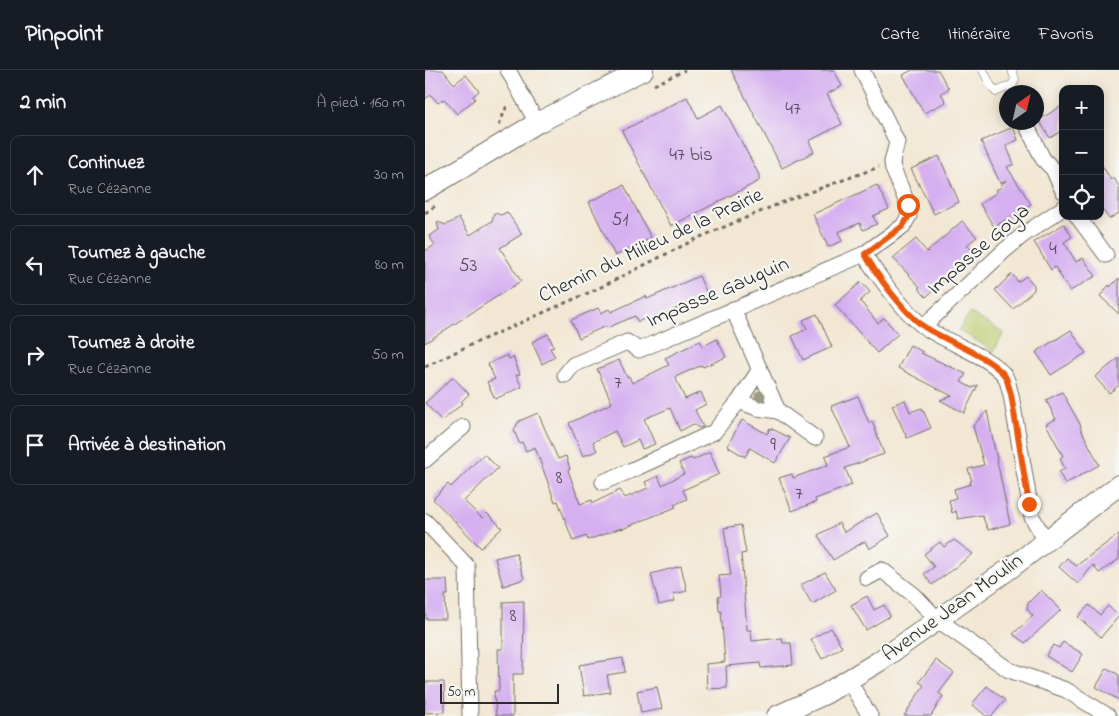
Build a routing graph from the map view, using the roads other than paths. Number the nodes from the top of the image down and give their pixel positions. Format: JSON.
{"nodes":[{"id":1,"x":508,"y":70,"type":"edge"},
{"id":2,"x":862,"y":70,"type":"edge"},
{"id":3,"x":983,"y":70,"type":"edge"},
{"id":4,"x":1012,"y":70,"type":"edge"},
{"id":5,"x":647,"y":78,"type":"edge"},
{"id":6,"x":537,"y":123,"type":"junction"},
{"id":7,"x":1029,"y":130,"type":"edge"},
{"id":8,"x":1059,"y":182,"type":"edge"},
{"id":9,"x":432,"y":197,"type":"edge"},
{"id":10,"x":1059,"y":211,"type":"edge"},
{"id":11,"x":1080,"y":220,"type":"edge"},
{"id":12,"x":865,"y":254,"type":"junction"},
{"id":13,"x":1105,"y":256,"type":"dead end"},
{"id":14,"x":733,"y":309,"type":"junction"},
{"id":15,"x":924,"y":326,"type":"junction"},
{"id":16,"x":759,"y":369,"type":"junction"},
{"id":17,"x":565,"y":375,"type":"dead end"},
{"id":18,"x":739,"y":401,"type":"junction"},
{"id":19,"x":778,"y":411,"type":"junction"},
{"id":20,"x":463,"y":427,"type":"dead end"},
{"id":21,"x":815,"y":438,"type":"dead end"},
{"id":22,"x":425,"y":460,"type":"edge"},
{"id":23,"x":603,"y":482,"type":"dead end"},
{"id":24,"x":1119,"y":485,"type":"edge"},
{"id":25,"x":425,"y":521,"type":"edge"},
{"id":26,"x":1046,"y":541,"type":"junction"},
{"id":27,"x":867,"y":578,"type":"dead end"},
{"id":28,"x":938,"y":620,"type":"junction"},
{"id":29,"x":849,"y":680,"type":"junction"},
{"id":30,"x":470,"y":716,"type":"edge"},
{"id":31,"x":777,"y":716,"type":"edge"},
{"id":32,"x":869,"y":716,"type":"edge"},
{"id":33,"x":1108,"y":716,"type":"edge"}],
"edges":[{"from":1,"to":6,"type":"street"},
{"from":2,"to":12,"type":"street","name":"Impasse Gauguin"},
{"from":3,"to":4,"type":"lane"},
{"from":5,"to":6,"type":"main road"},
{"from":6,"to":9,"type":"main road"},
{"from":7,"to":8,"type":"street"},
{"from":10,"to":15,"type":"street","name":"Impasse Goya"},
{"from":11,"to":13,"type":"street"},
{"from":12,"to":14,"type":"street","name":"Impasse Gauguin"},
{"from":12,"to":15,"type":"street"},
{"from":14,"to":16,"type":"street"},
{"from":14,"to":17,"type":"street","name":"Impasse Gauguin"},
{"from":15,"to":26,"type":"street"},
{"from":16,"to":18,"type":"street"},
{"from":16,"to":19,"type":"street"},
{"from":18,"to":19,"type":"street"},
{"from":18,"to":23,"type":"street"},
{"from":19,"to":21,"type":"street"},
{"from":20,"to":22,"type":"street"},
{"from":24,"to":26,"type":"main road","name":"Avenue Jean Moulin"},
{"from":25,"to":30,"type":"street"},
{"from":26,"to":28,"type":"main road","name":"Avenue Jean Moulin"},
{"from":27,"to":28,"type":"street"},
{"from":28,"to":29,"type":"main road","name":"Avenue Jean Moulin"},
{"from":28,"to":33,"type":"street"},
{"from":29,"to":31,"type":"main road","name":"Avenue Jean Moulin"},
{"from":29,"to":32,"type":"street"}]}
